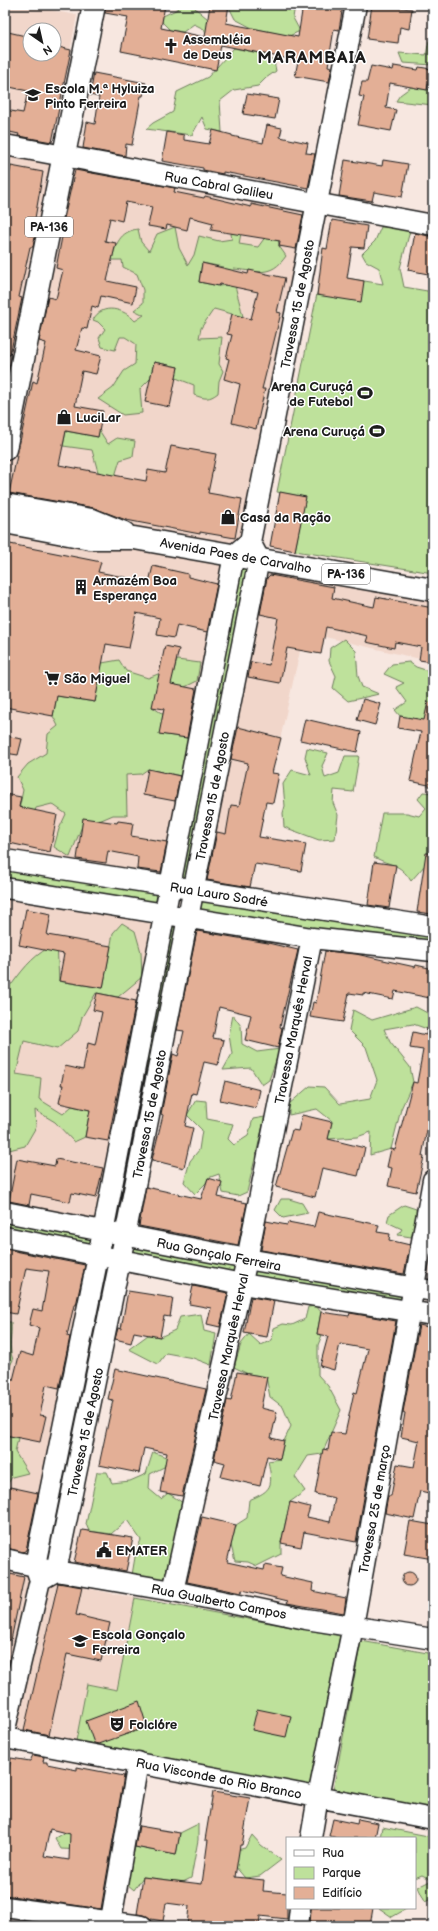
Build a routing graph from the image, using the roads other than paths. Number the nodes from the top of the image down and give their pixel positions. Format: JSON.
{"nodes":[{"id":1,"x":94,"y":5,"type":"edge"},
{"id":2,"x":356,"y":5,"type":"edge"},
{"id":3,"x":5,"y":145,"type":"edge"},
{"id":4,"x":64,"y":157,"type":"junction"},
{"id":5,"x":317,"y":203,"type":"junction"},
{"id":6,"x":433,"y":225,"type":"edge"},
{"id":7,"x":5,"y":449,"type":"edge"},
{"id":8,"x":5,"y":505,"type":"edge"},
{"id":9,"x":5,"y":522,"type":"edge"},
{"id":10,"x":134,"y":538,"type":"junction"},
{"id":11,"x":248,"y":552,"type":"junction"},
{"id":12,"x":433,"y":590,"type":"edge"},
{"id":13,"x":5,"y":860,"type":"edge"},
{"id":14,"x":169,"y":886,"type":"junction"},
{"id":15,"x":5,"y":888,"type":"edge"},
{"id":16,"x":193,"y":890,"type":"junction"},
{"id":17,"x":165,"y":913,"type":"junction"},
{"id":18,"x":188,"y":918,"type":"junction"},
{"id":19,"x":433,"y":927,"type":"edge"},
{"id":20,"x":312,"y":938,"type":"junction"},
{"id":21,"x":433,"y":952,"type":"edge"},
{"id":22,"x":433,"y":1180,"type":"edge"},
{"id":23,"x":5,"y":1212,"type":"edge"},
{"id":24,"x":103,"y":1232,"type":"junction"},
{"id":25,"x":125,"y":1236,"type":"junction"},
{"id":26,"x":5,"y":1237,"type":"edge"},
{"id":27,"x":97,"y":1255,"type":"junction"},
{"id":28,"x":247,"y":1259,"type":"junction"},
{"id":29,"x":120,"y":1260,"type":"junction"},
{"id":30,"x":242,"y":1284,"type":"junction"},
{"id":31,"x":413,"y":1288,"type":"junction"},
{"id":32,"x":433,"y":1291,"type":"edge"},
{"id":33,"x":410,"y":1311,"type":"junction"},
{"id":34,"x":433,"y":1315,"type":"edge"},
{"id":35,"x":5,"y":1559,"type":"edge"},
{"id":36,"x":44,"y":1572,"type":"junction"},
{"id":37,"x":173,"y":1591,"type":"junction"},
{"id":38,"x":353,"y":1626,"type":"junction"},
{"id":39,"x":433,"y":1639,"type":"edge"},
{"id":40,"x":5,"y":1729,"type":"edge"},
{"id":41,"x":5,"y":1738,"type":"edge"},
{"id":42,"x":138,"y":1762,"type":"junction"},
{"id":43,"x":318,"y":1797,"type":"junction"},
{"id":44,"x":433,"y":1819,"type":"edge"},
{"id":45,"x":311,"y":1837,"type":"edge"},
{"id":46,"x":5,"y":1907,"type":"edge"},
{"id":47,"x":300,"y":1909,"type":"edge"},
{"id":48,"x":111,"y":1924,"type":"edge"},
{"id":49,"x":142,"y":1926,"type":"edge"},
{"id":50,"x":298,"y":1926,"type":"edge"}],
"edges":[{"from":1,"to":4,"type":"main road","number":"PA-136"},
{"from":2,"to":5,"type":"street","name":"Travessa 15 de Agosto"},
{"from":3,"to":4,"type":"street","name":"Rua Cabral Galileu"},
{"from":4,"to":5,"type":"street","name":"Rua Cabral Galileu"},
{"from":4,"to":7,"type":"main road","number":"PA-136"},
{"from":5,"to":6,"type":"street","name":"Rua Cabral Galileu"},
{"from":5,"to":11,"type":"street","name":"Travessa 15 de Agosto"},
{"from":8,"to":10,"type":"main road","name":"Avenida Paes de Carvalho","number":"PA-136"},
{"from":9,"to":10,"type":"main road","name":"Avenida Paes de Carvalho","number":"PA-136"},
{"from":10,"to":11,"type":"main road","name":"Avenida Paes de Carvalho","number":"PA-136"},
{"from":11,"to":12,"type":"main road","name":"Avenida Paes de Carvalho","number":"PA-136"},
{"from":11,"to":14,"type":"street","name":"Travessa 15 de Agosto"},
{"from":11,"to":16,"type":"street","name":"Travessa 15 de Agosto"},
{"from":13,"to":14,"type":"street","name":"Rua Lauro Sodré"},
{"from":14,"to":16,"type":"street","name":"Rua Lauro Sodré"},
{"from":14,"to":17,"type":"street","name":"Travessa 15 de Agosto"},
{"from":15,"to":17,"type":"street","name":"Rua Lauro Sodré"},
{"from":16,"to":18,"type":"street","name":"Travessa 15 de Agosto"},
{"from":16,"to":19,"type":"street","name":"Rua Lauro Sodré"},
{"from":17,"to":18,"type":"street","name":"Rua Lauro Sodré"},
{"from":17,"to":24,"type":"street","name":"Travessa 15 de Agosto"},
{"from":18,"to":20,"type":"street","name":"Rua Lauro Sodré"},
{"from":18,"to":25,"type":"street","name":"Travessa 15 de Agosto"},
{"from":20,"to":21,"type":"street","name":"Rua Lauro Sodré"},
{"from":20,"to":28,"type":"street","name":"Travessa Marquês Herval"},
{"from":22,"to":31,"type":"street","name":"Travessa 25 de março"},
{"from":23,"to":24,"type":"street","name":"Rua Gonçalo Ferreira"},
{"from":24,"to":25,"type":"street","name":"Rua Gonçalo Ferreira"},
{"from":24,"to":27,"type":"street","name":"Travessa 15 de Agosto"},
{"from":25,"to":28,"type":"street","name":"Rua Gonçalo Ferreira"},
{"from":25,"to":29,"type":"street","name":"Travessa 15 de Agosto"},
{"from":26,"to":27,"type":"street","name":"Rua Gonçalo Ferreira"},
{"from":27,"to":29,"type":"street","name":"Rua Gonçalo Ferreira"},
{"from":27,"to":36,"type":"street","name":"Travessa 15 de Agosto"},
{"from":28,"to":30,"type":"street","name":"Travessa Marquês Herval"},
{"from":28,"to":31,"type":"street","name":"Rua Gonçalo Ferreira"},
{"from":29,"to":30,"type":"street","name":"Rua Gonçalo Ferreira"},
{"from":29,"to":36,"type":"street","name":"Travessa 15 de Agosto"},
{"from":30,"to":33,"type":"street","name":"Rua Gonçalo Ferreira"},
{"from":30,"to":37,"type":"street","name":"Travessa Marquês Herval"},
{"from":31,"to":32,"type":"street","name":"Rua Gonçalo Ferreira"},
{"from":31,"to":33,"type":"street","name":"Travessa 25 de março"},
{"from":33,"to":34,"type":"street","name":"Rua Gonçalo Ferreira"},
{"from":33,"to":38,"type":"street","name":"Travessa 25 de março"},
{"from":35,"to":36,"type":"street","name":"Rua Gualberto Campos"},
{"from":36,"to":37,"type":"street","name":"Rua Gualberto Campos"},
{"from":36,"to":40,"type":"street","name":"Travessa 15 de Agosto"},
{"from":37,"to":38,"type":"street","name":"Rua Gualberto Campos"},
{"from":38,"to":39,"type":"street","name":"Rua Gualberto Campos"},
{"from":38,"to":43,"type":"street","name":"Travessa 25 de março"},
{"from":41,"to":42,"type":"street","name":"Rua Visconde do Rio Branco"},
{"from":42,"to":43,"type":"street","name":"Rua Visconde do Rio Branco"},
{"from":42,"to":48,"type":"street"},
{"from":43,"to":44,"type":"street","name":"Rua Visconde do Rio Branco"},
{"from":43,"to":45,"type":"street","name":"Travessa 25 de março"},
{"from":46,"to":48,"type":"street"},
{"from":47,"to":50,"type":"street"},
{"from":48,"to":49,"type":"street"}]}
